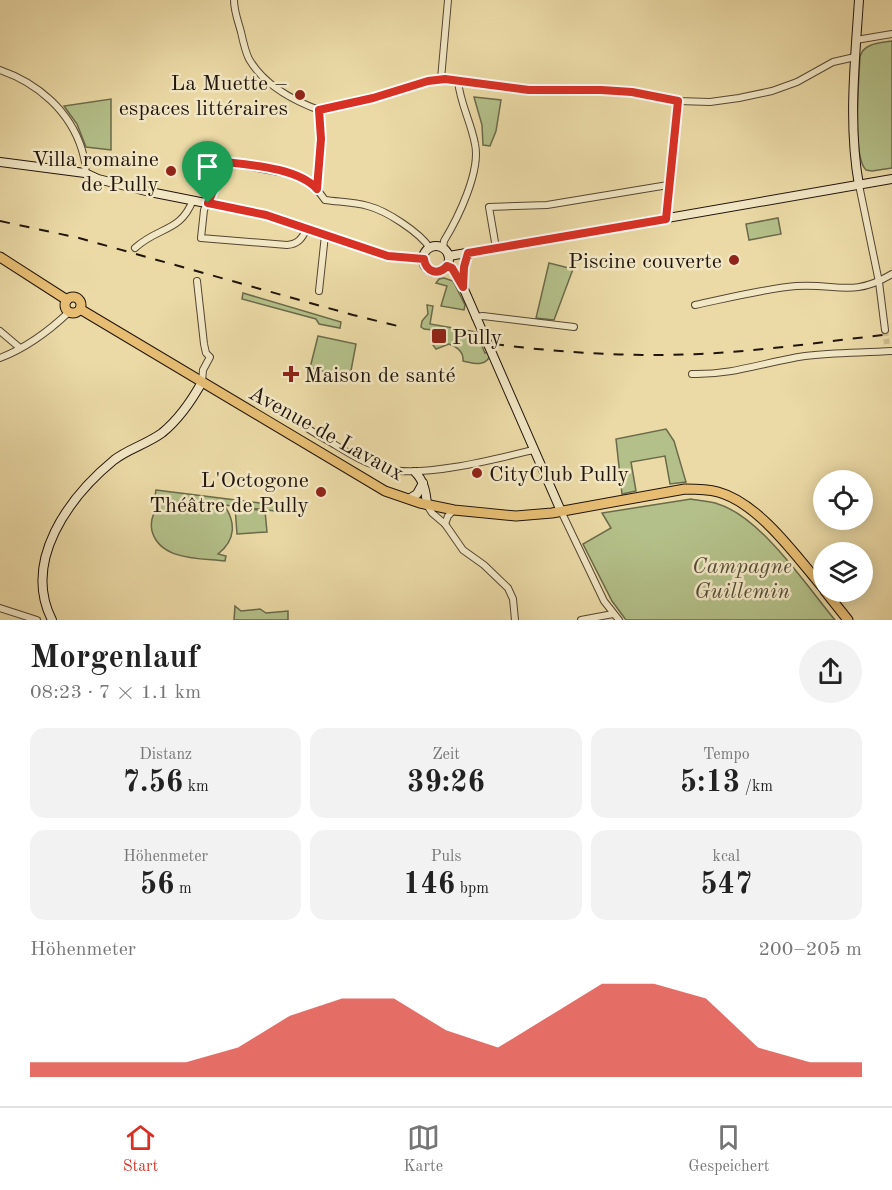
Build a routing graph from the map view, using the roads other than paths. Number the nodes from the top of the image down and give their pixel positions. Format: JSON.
{"nodes":[{"id":1,"x":234,"y":0,"type":"edge"},
{"id":2,"x":448,"y":0,"type":"edge"},
{"id":3,"x":859,"y":0,"type":"edge"},
{"id":4,"x":892,"y":34,"type":"edge"},
{"id":5,"x":856,"y":40,"type":"junction"},
{"id":6,"x":855,"y":57,"type":"junction"},
{"id":7,"x":0,"y":70,"type":"edge"},
{"id":8,"x":441,"y":79,"type":"junction"},
{"id":9,"x":458,"y":81,"type":"junction"},
{"id":10,"x":678,"y":101,"type":"junction"},
{"id":11,"x":319,"y":110,"type":"junction"},
{"id":12,"x":0,"y":162,"type":"edge"},
{"id":13,"x":86,"y":173,"type":"junction"},
{"id":14,"x":892,"y":179,"type":"edge"},
{"id":15,"x":668,"y":185,"type":"junction"},
{"id":16,"x":859,"y":185,"type":"junction"},
{"id":17,"x":317,"y":189,"type":"junction"},
{"id":18,"x":194,"y":200,"type":"junction"},
{"id":19,"x":208,"y":203,"type":"junction"},
{"id":20,"x":666,"y":219,"type":"junction"},
{"id":21,"x":306,"y":228,"type":"junction"},
{"id":22,"x":325,"y":235,"type":"junction"},
{"id":23,"x":135,"y":248,"type":"dead end"},
{"id":24,"x":430,"y":248,"type":"junction"},
{"id":25,"x":443,"y":248,"type":"junction"},
{"id":26,"x":496,"y":248,"type":"junction"},
{"id":27,"x":468,"y":253,"type":"junction"},
{"id":28,"x":449,"y":256,"type":"junction"},
{"id":29,"x":1,"y":257,"type":"edge"},
{"id":30,"x":424,"y":259,"type":"junction"},
{"id":31,"x":447,"y":266,"type":"junction"},
{"id":32,"x":892,"y":274,"type":"edge"},
{"id":33,"x":197,"y":281,"type":"dead end"},
{"id":34,"x":879,"y":282,"type":"junction"},
{"id":35,"x":463,"y":287,"type":"junction"},
{"id":36,"x":319,"y":291,"type":"dead end"},
{"id":37,"x":67,"y":300,"type":"junction"},
{"id":38,"x":695,"y":305,"type":"dead end"},
{"id":39,"x":80,"y":309,"type":"junction"},
{"id":40,"x":69,"y":312,"type":"junction"},
{"id":41,"x":475,"y":317,"type":"junction"},
{"id":42,"x":574,"y":327,"type":"dead end"},
{"id":43,"x":885,"y":330,"type":"tunnel mouth"},
{"id":44,"x":0,"y":331,"type":"edge"},
{"id":45,"x":20,"y":348,"type":"junction"},
{"id":46,"x":889,"y":349,"type":"edge"},
{"id":47,"x":0,"y":358,"type":"edge"},
{"id":48,"x":692,"y":374,"type":"dead end"},
{"id":49,"x":202,"y":382,"type":"junction"},
{"id":50,"x":287,"y":411,"type":"dead end"},
{"id":51,"x":533,"y":450,"type":"junction"},
{"id":52,"x":415,"y":472,"type":"junction"},
{"id":53,"x":423,"y":483,"type":"junction"},
{"id":54,"x":409,"y":499,"type":"junction"},
{"id":55,"x":427,"y":505,"type":"junction"},
{"id":56,"x":454,"y":510,"type":"junction"},
{"id":57,"x":561,"y":511,"type":"junction"},
{"id":58,"x":445,"y":524,"type":"junction"},
{"id":59,"x":813,"y":578,"type":"edge"},
{"id":60,"x":834,"y":602,"type":"edge"},
{"id":61,"x":0,"y":608,"type":"edge"},
{"id":62,"x":613,"y":614,"type":"junction"},
{"id":63,"x":36,"y":620,"type":"edge"},
{"id":64,"x":52,"y":620,"type":"edge"},
{"id":65,"x":515,"y":620,"type":"edge"},
{"id":66,"x":581,"y":620,"type":"edge"},
{"id":67,"x":619,"y":620,"type":"edge"},
{"id":68,"x":848,"y":620,"type":"edge"}],
"edges":[{"from":1,"to":11,"type":"street"},
{"from":2,"to":8,"type":"street"},
{"from":3,"to":5,"type":"street"},
{"from":4,"to":5,"type":"street"},
{"from":5,"to":6,"type":"street"},
{"from":6,"to":10,"type":"street"},
{"from":6,"to":16,"type":"street"},
{"from":7,"to":13,"type":"street"},
{"from":8,"to":9,"type":"street"},
{"from":8,"to":11,"type":"street"},
{"from":9,"to":10,"type":"street"},
{"from":9,"to":25,"type":"street"},
{"from":10,"to":15,"type":"street"},
{"from":11,"to":17,"type":"street"},
{"from":12,"to":13,"type":"street"},
{"from":13,"to":18,"type":"street"},
{"from":14,"to":16,"type":"street"},
{"from":15,"to":20,"type":"street"},
{"from":15,"to":26,"type":"street"},
{"from":16,"to":20,"type":"street"},
{"from":16,"to":34,"type":"street"},
{"from":17,"to":19,"type":"street"},
{"from":17,"to":24,"type":"street"},
{"from":18,"to":19,"type":"street"},
{"from":18,"to":23,"type":"street"},
{"from":19,"to":21,"type":"street"},
{"from":19,"to":21,"type":"street"},
{"from":20,"to":26,"type":"street"},
{"from":21,"to":22,"type":"street"},
{"from":22,"to":30,"type":"street"},
{"from":22,"to":36,"type":"street"},
{"from":24,"to":25,"type":"street"},
{"from":24,"to":30,"type":"street"},
{"from":25,"to":28,"type":"street"},
{"from":26,"to":27,"type":"street"},
{"from":27,"to":28,"type":"street"},
{"from":27,"to":35,"type":"street"},
{"from":28,"to":31,"type":"street"},
{"from":29,"to":37,"type":"main road","name":"Avenue de Lavaux"},
{"from":30,"to":31,"type":"street"},
{"from":31,"to":35,"type":"street"},
{"from":32,"to":34,"type":"street"},
{"from":33,"to":49,"type":"street"},
{"from":34,"to":38,"type":"street"},
{"from":34,"to":43,"type":"street"},
{"from":35,"to":41,"type":"street"},
{"from":37,"to":39,"type":"main road","name":"Avenue de Lavaux"},
{"from":37,"to":40,"type":"main road"},
{"from":39,"to":40,"type":"main road"},
{"from":39,"to":49,"type":"main road","name":"Avenue de Lavaux"},
{"from":40,"to":45,"type":"street"},
{"from":41,"to":42,"type":"street"},
{"from":41,"to":51,"type":"street"},
{"from":44,"to":45,"type":"street"},
{"from":45,"to":47,"type":"street"},
{"from":46,"to":48,"type":"street"},
{"from":49,"to":54,"type":"main road","name":"Avenue de Lavaux"},
{"from":49,"to":64,"type":"street"},
{"from":50,"to":52,"type":"street"},
{"from":51,"to":52,"type":"street"},
{"from":51,"to":57,"type":"street"},
{"from":52,"to":53,"type":"street"},
{"from":53,"to":54,"type":"street"},
{"from":53,"to":55,"type":"street"},
{"from":54,"to":55,"type":"main road","name":"Avenue de Lavaux"},
{"from":55,"to":56,"type":"main road","name":"Avenue de Lavaux"},
{"from":55,"to":58,"type":"street"},
{"from":56,"to":57,"type":"main road","name":"Avenue de Lavaux"},
{"from":56,"to":58,"type":"street"},
{"from":57,"to":59,"type":"main road","name":"Avenue de Lavaux"},
{"from":57,"to":62,"type":"street"},
{"from":58,"to":65,"type":"street"},
{"from":60,"to":68,"type":"main road","name":"Avenue de Lavaux"},
{"from":61,"to":63,"type":"street"},
{"from":62,"to":66,"type":"street"},
{"from":62,"to":67,"type":"street"}]}
